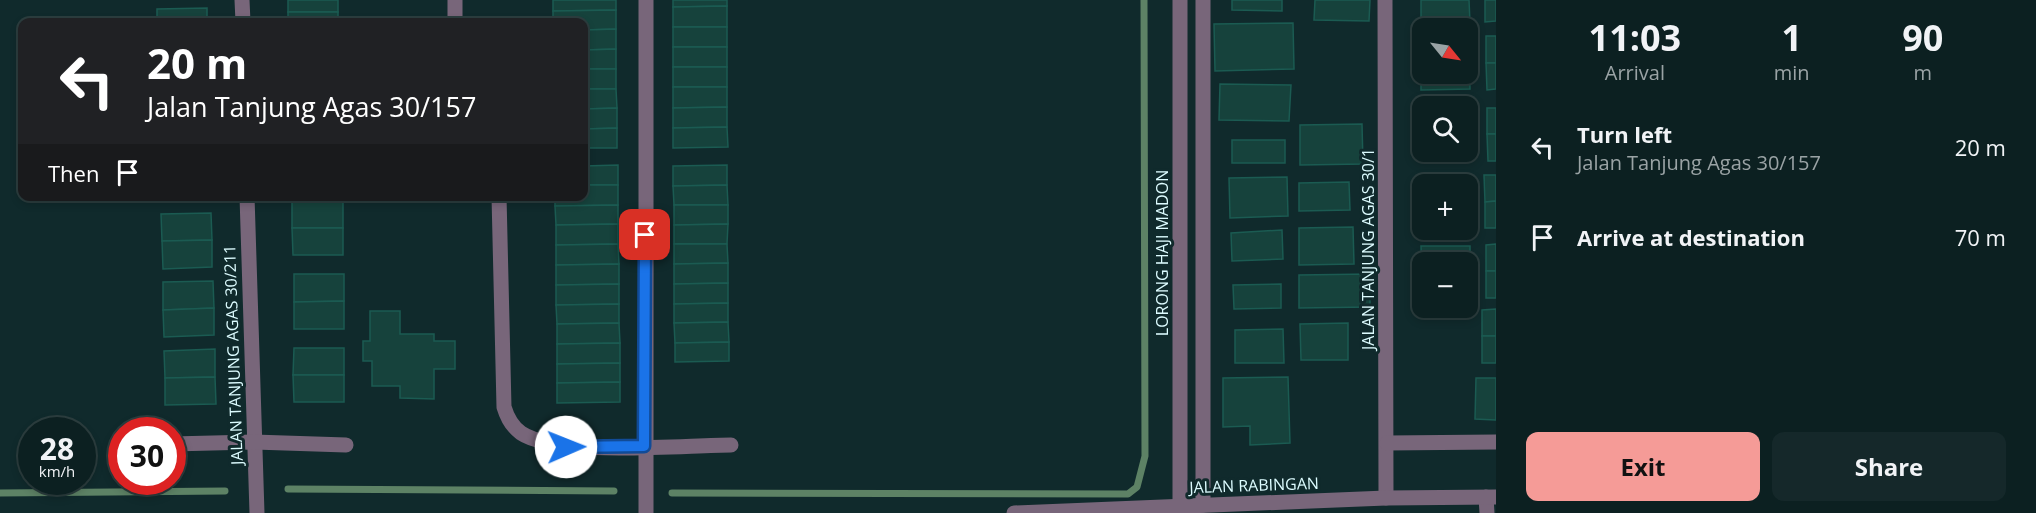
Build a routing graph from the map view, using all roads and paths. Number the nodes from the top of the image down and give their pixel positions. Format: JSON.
{"nodes":[{"id":1,"x":242,"y":0,"type":"edge"},
{"id":2,"x":455,"y":0,"type":"edge"},
{"id":3,"x":645,"y":0,"type":"edge"},
{"id":4,"x":1180,"y":0,"type":"edge"},
{"id":5,"x":1203,"y":0,"type":"edge"},
{"id":6,"x":1386,"y":0,"type":"edge"},
{"id":7,"x":243,"y":18,"type":"edge"},
{"id":8,"x":455,"y":18,"type":"edge"},
{"id":9,"x":247,"y":201,"type":"edge"},
{"id":10,"x":499,"y":201,"type":"edge"},
{"id":11,"x":253,"y":442,"type":"junction"},
{"id":12,"x":1496,"y":442,"type":"edge"},
{"id":13,"x":1387,"y":443,"type":"junction"},
{"id":14,"x":186,"y":444,"type":"edge"},
{"id":15,"x":346,"y":445,"type":"dead end"},
{"id":16,"x":731,"y":445,"type":"dead end"},
{"id":17,"x":644,"y":446,"type":"junction"},
{"id":18,"x":1491,"y":497,"type":"edge"},
{"id":19,"x":1386,"y":498,"type":"junction"},
{"id":20,"x":1203,"y":505,"type":"junction"},
{"id":21,"x":1430,"y":506,"type":"edge"},
{"id":22,"x":1180,"y":507,"type":"junction"},
{"id":23,"x":1161,"y":510,"type":"edge"},
{"id":24,"x":257,"y":513,"type":"edge"},
{"id":25,"x":646,"y":513,"type":"edge"},
{"id":26,"x":1014,"y":513,"type":"edge"},
{"id":27,"x":1487,"y":513,"type":"edge"}],
"edges":[{"from":1,"to":7,"type":"street"},
{"from":2,"to":8,"type":"street"},
{"from":3,"to":17,"type":"street"},
{"from":4,"to":22,"type":"street","name":"LORONG HAJI MADON"},
{"from":5,"to":20,"type":"street"},
{"from":6,"to":13,"type":"street","name":"JALAN TANJUNG AGAS 30/1"},
{"from":9,"to":11,"type":"street","name":"JALAN TANJUNG AGAS 30/211"},
{"from":10,"to":17,"type":"street"},
{"from":11,"to":14,"type":"street"},
{"from":11,"to":15,"type":"street"},
{"from":11,"to":24,"type":"street","name":"JALAN TANJUNG AGAS 30/211"},
{"from":12,"to":13,"type":"street"},
{"from":13,"to":19,"type":"street","name":"JALAN TANJUNG AGAS 30/1"},
{"from":16,"to":17,"type":"street"},
{"from":17,"to":25,"type":"street"},
{"from":18,"to":21,"type":"street","name":"JALAN RABINGAN"},
{"from":18,"to":27,"type":"street"},
{"from":19,"to":20,"type":"street","name":"JALAN RABINGAN"},
{"from":19,"to":21,"type":"street","name":"JALAN RABINGAN"},
{"from":20,"to":22,"type":"street","name":"JALAN RABINGAN"},
{"from":22,"to":23,"type":"street","name":"JALAN RABINGAN"},
{"from":23,"to":26,"type":"street","name":"JALAN RABINGAN"}]}
